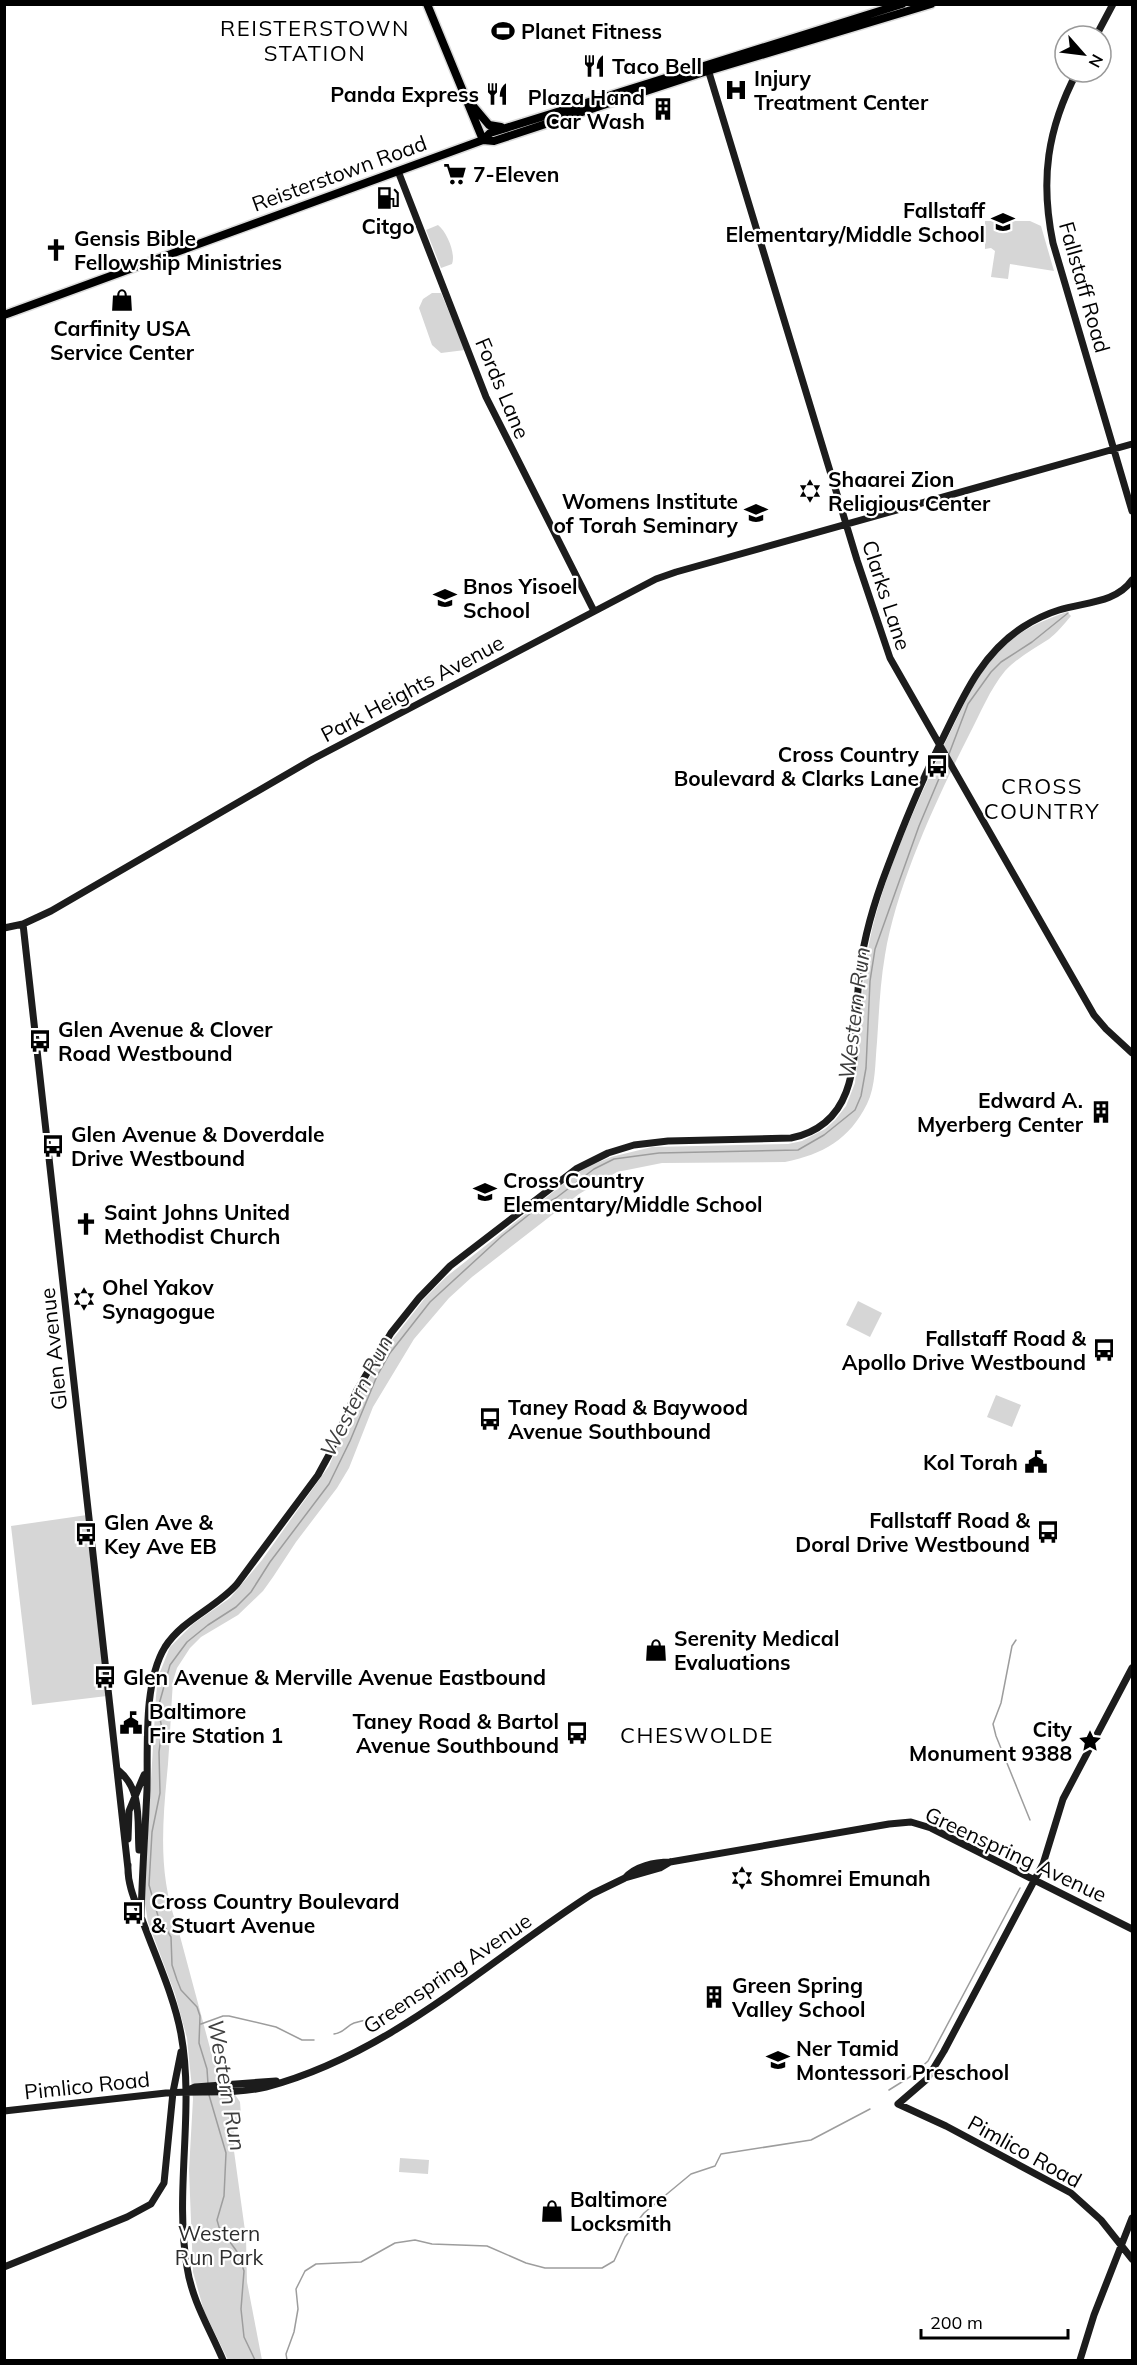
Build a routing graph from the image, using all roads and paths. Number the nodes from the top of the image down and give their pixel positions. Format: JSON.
{"nodes":[{"id":1,"x":427,"y":4,"type":"edge"},
{"id":2,"x":902,"y":4,"type":"edge"},
{"id":3,"x":931,"y":4,"type":"edge"},
{"id":4,"x":1113,"y":4,"type":"edge"},
{"id":5,"x":1102,"y":24,"type":"edge"},
{"id":6,"x":812,"y":32,"type":"junction"},
{"id":7,"x":783,"y":50,"type":"junction"},
{"id":8,"x":707,"y":68,"type":"junction"},
{"id":9,"x":1071,"y":84,"type":"edge"},
{"id":10,"x":633,"y":87,"type":"junction"},
{"id":11,"x":467,"y":98,"type":"junction"},
{"id":12,"x":609,"y":103,"type":"junction"},
{"id":13,"x":542,"y":117,"type":"junction"},
{"id":14,"x":483,"y":140,"type":"junction"},
{"id":15,"x":398,"y":171,"type":"junction"},
{"id":16,"x":4,"y":315,"type":"edge"},
{"id":17,"x":1132,"y":444,"type":"edge"},
{"id":18,"x":1115,"y":449,"type":"junction"},
{"id":19,"x":1132,"y":511,"type":"edge"},
{"id":20,"x":847,"y":524,"type":"junction"},
{"id":21,"x":1132,"y":580,"type":"edge"},
{"id":22,"x":594,"y":611,"type":"junction"},
{"id":23,"x":939,"y":745,"type":"junction"},
{"id":24,"x":23,"y":924,"type":"junction"},
{"id":25,"x":4,"y":928,"type":"edge"},
{"id":26,"x":1132,"y":1053,"type":"edge"},
{"id":27,"x":1132,"y":1668,"type":"edge"},
{"id":28,"x":146,"y":1767,"type":"junction"},
{"id":29,"x":118,"y":1770,"type":"junction"},
{"id":30,"x":135,"y":1797,"type":"junction"},
{"id":31,"x":142,"y":1864,"type":"junction"},
{"id":32,"x":128,"y":1869,"type":"junction"},
{"id":33,"x":1035,"y":1880,"type":"junction"},
{"id":34,"x":141,"y":1918,"type":"junction"},
{"id":35,"x":1132,"y":1929,"type":"edge"},
{"id":36,"x":182,"y":2044,"type":"junction"},
{"id":37,"x":186,"y":2091,"type":"junction"},
{"id":38,"x":173,"y":2092,"type":"junction"},
{"id":39,"x":4,"y":2111,"type":"edge"},
{"id":40,"x":1132,"y":2218,"type":"edge"},
{"id":41,"x":1122,"y":2246,"type":"junction"},
{"id":42,"x":1132,"y":2259,"type":"edge"},
{"id":43,"x":4,"y":2267,"type":"edge"},
{"id":44,"x":223,"y":2361,"type":"edge"},
{"id":45,"x":1080,"y":2361,"type":"edge"}],
"edges":[{"from":1,"to":11,"type":"main road"},
{"from":2,"to":6,"type":"main road","name":"Reisterstown Road"},
{"from":3,"to":7,"type":"main road","name":"Reisterstown Road"},
{"from":4,"to":5,"type":"main road"},
{"from":6,"to":7,"type":"main road"},
{"from":6,"to":8,"type":"main road","name":"Reisterstown Road"},
{"from":7,"to":8,"type":"main road","name":"Reisterstown Road"},
{"from":8,"to":10,"type":"main road","name":"Reisterstown Road"},
{"from":8,"to":12,"type":"main road","name":"Reisterstown Road"},
{"from":8,"to":20,"type":"main road","name":"Clarks Lane"},
{"from":9,"to":18,"type":"main road","name":"Fallstaff Road"},
{"from":10,"to":12,"type":"main road"},
{"from":10,"to":13,"type":"main road","name":"Reisterstown Road"},
{"from":11,"to":13,"type":"main road"},
{"from":11,"to":14,"type":"main road"},
{"from":12,"to":14,"type":"main road","name":"Reisterstown Road"},
{"from":13,"to":14,"type":"main road","name":"Reisterstown Road"},
{"from":14,"to":15,"type":"main road","name":"Reisterstown Road"},
{"from":15,"to":16,"type":"main road","name":"Reisterstown Road"},
{"from":15,"to":22,"type":"main road","name":"Fords Lane"},
{"from":17,"to":18,"type":"main road","name":"Park Heights Avenue"},
{"from":18,"to":19,"type":"main road","name":"Fallstaff Road"},
{"from":18,"to":20,"type":"main road","name":"Park Heights Avenue"},
{"from":20,"to":22,"type":"main road","name":"Park Heights Avenue"},
{"from":20,"to":23,"type":"main road","name":"Clarks Lane"},
{"from":21,"to":23,"type":"main road"},
{"from":22,"to":24,"type":"main road","name":"Park Heights Avenue"},
{"from":23,"to":26,"type":"main road","name":"Clarks Lane"},
{"from":23,"to":28,"type":"main road"},
{"from":24,"to":25,"type":"main road","name":"Park Heights Avenue"},
{"from":24,"to":29,"type":"main road","name":"Glen Avenue"},
{"from":27,"to":33,"type":"main road"},
{"from":28,"to":30,"type":"main road"},
{"from":28,"to":31,"type":"main road"},
{"from":29,"to":30,"type":"main road","name":"Glen Avenue"},
{"from":29,"to":32,"type":"main road","name":"Glen Avenue"},
{"from":30,"to":31,"type":"main road","name":"Glen Avenue"},
{"from":30,"to":32,"type":"main road"},
{"from":31,"to":34,"type":"main road"},
{"from":32,"to":34,"type":"main road"},
{"from":33,"to":35,"type":"main road","name":"Greenspring Avenue"},
{"from":33,"to":37,"type":"main road","name":"Greenspring Avenue"},
{"from":33,"to":41,"type":"main road","name":"Pimlico Road"},
{"from":34,"to":36,"type":"main road"},
{"from":36,"to":37,"type":"main road"},
{"from":36,"to":38,"type":"main road"},
{"from":37,"to":38,"type":"main road","name":"Greenspring Avenue"},
{"from":37,"to":44,"type":"main road"},
{"from":38,"to":39,"type":"main road","name":"Pimlico Road"},
{"from":38,"to":43,"type":"main road"},
{"from":40,"to":41,"type":"main road"},
{"from":41,"to":42,"type":"main road","name":"Pimlico Road"},
{"from":41,"to":45,"type":"main road"}]}
